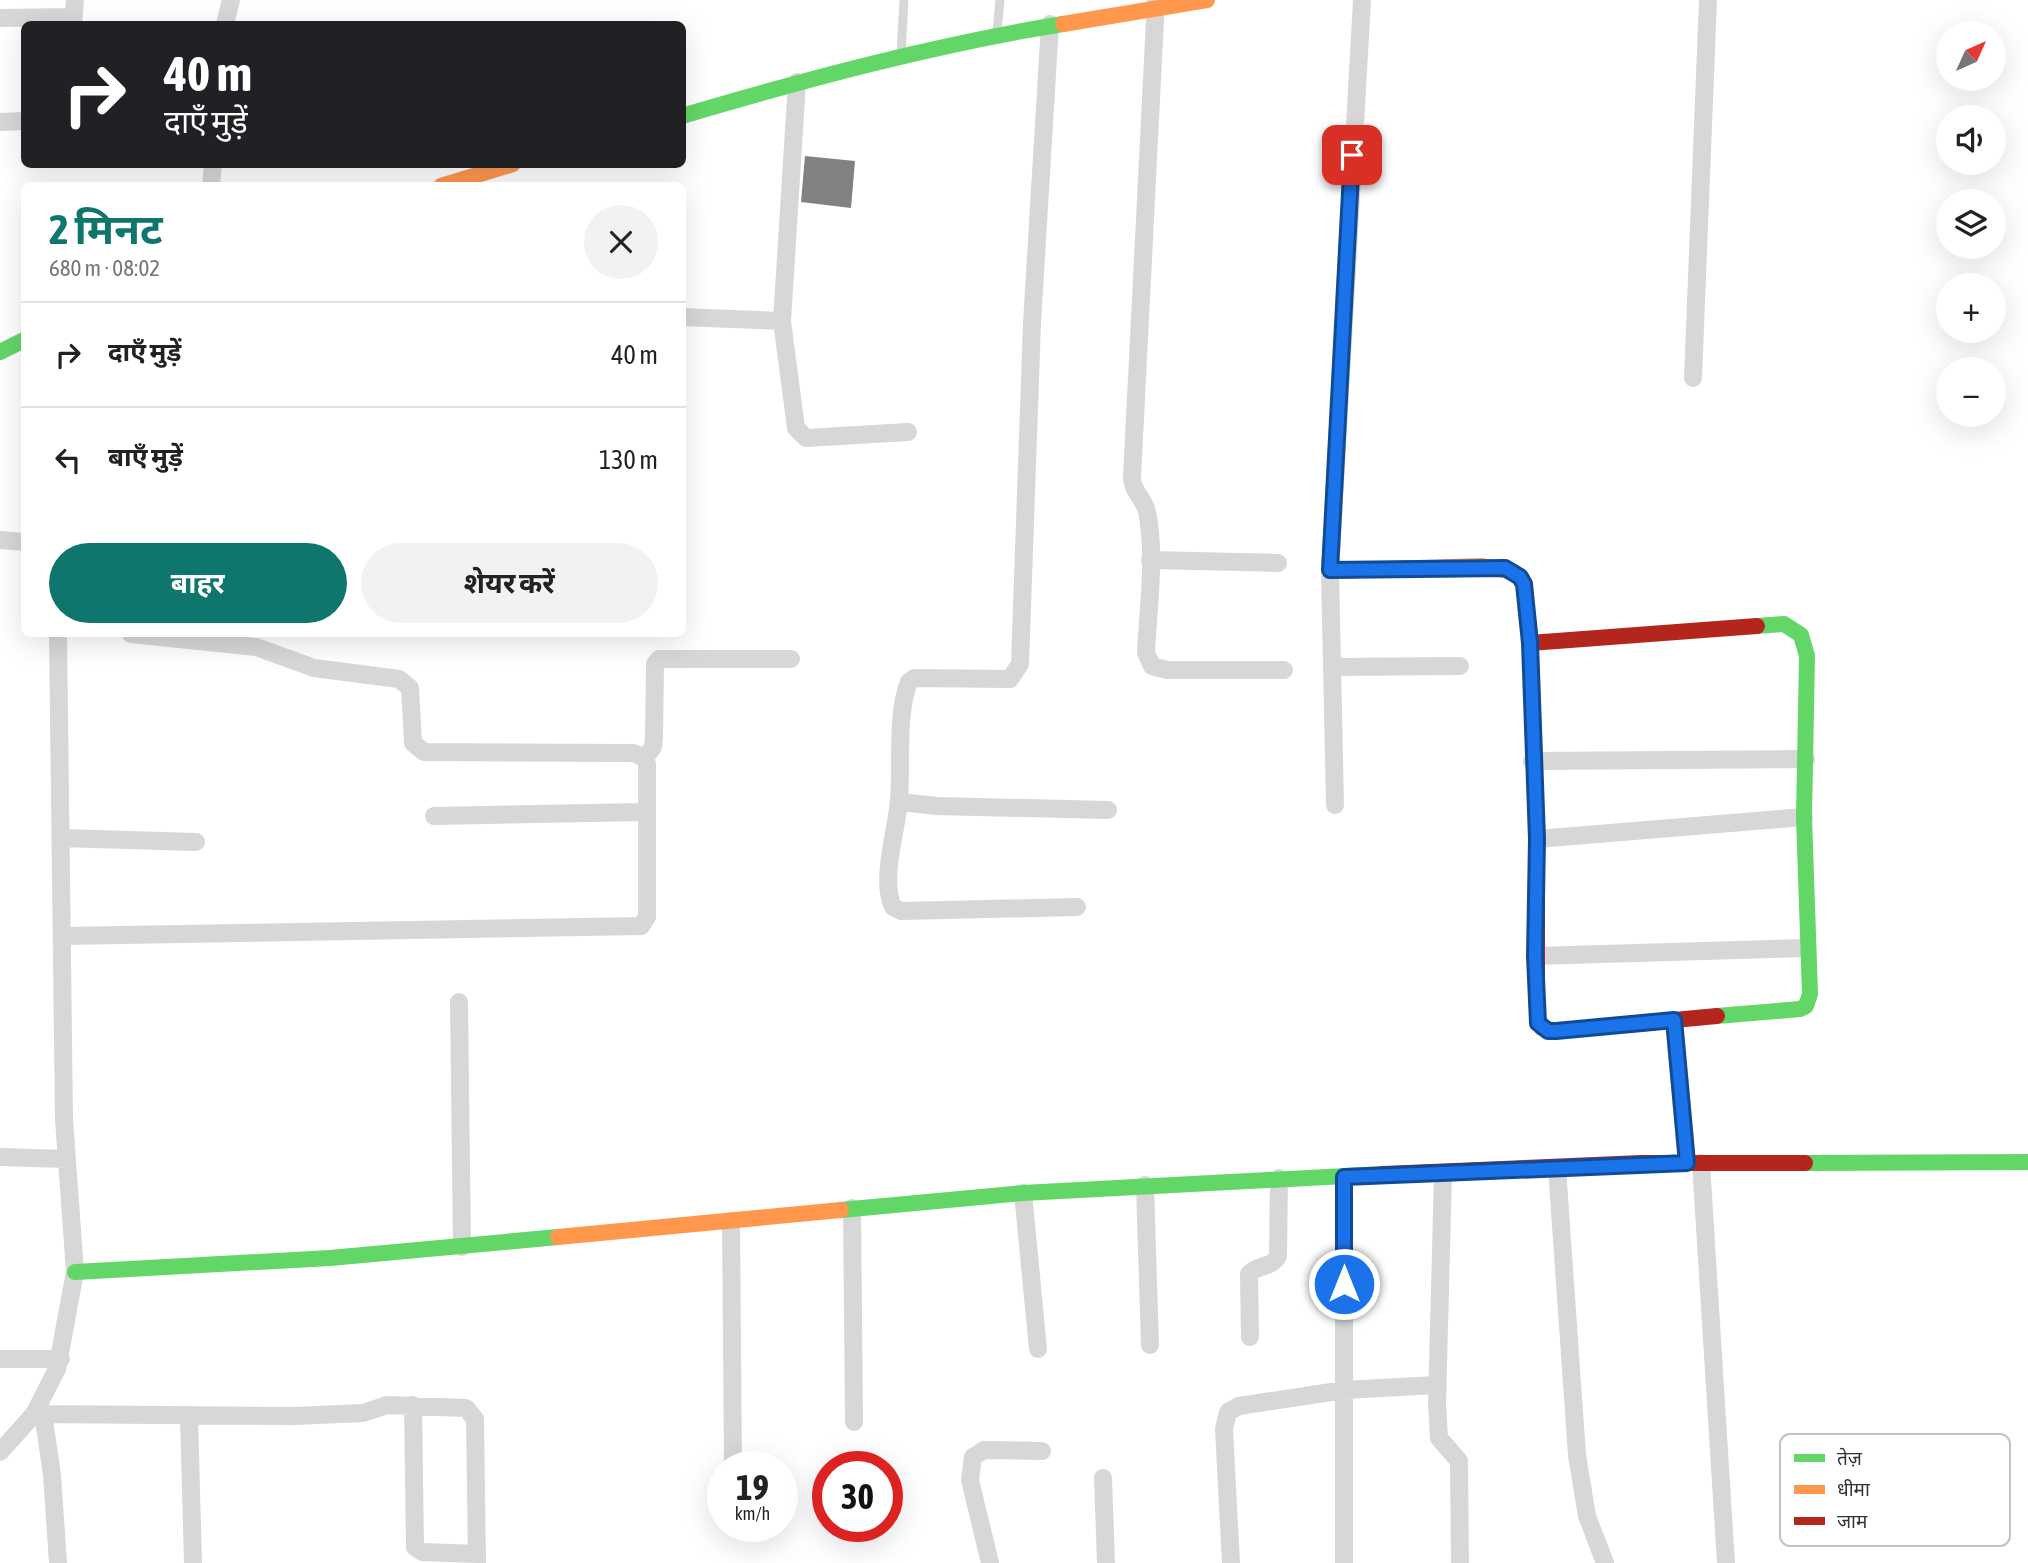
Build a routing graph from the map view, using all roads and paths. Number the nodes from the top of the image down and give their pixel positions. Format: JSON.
{"nodes":[{"id":1,"x":231,"y":0,"type":"edge"},
{"id":2,"x":904,"y":0,"type":"edge"},
{"id":3,"x":1000,"y":0,"type":"edge"},
{"id":4,"x":1207,"y":0,"type":"edge"},
{"id":5,"x":1362,"y":0,"type":"edge"},
{"id":6,"x":1708,"y":0,"type":"edge"},
{"id":7,"x":1155,"y":4,"type":"edge"},
{"id":8,"x":74,"y":14,"type":"edge"},
{"id":9,"x":0,"y":18,"type":"edge"},
{"id":10,"x":226,"y":21,"type":"edge"},
{"id":11,"x":1050,"y":24,"type":"junction"},
{"id":12,"x":997,"y":34,"type":"junction"},
{"id":13,"x":901,"y":58,"type":"junction"},
{"id":14,"x":797,"y":82,"type":"junction"},
{"id":15,"x":686,"y":115,"type":"edge"},
{"id":16,"x":21,"y":121,"type":"edge"},
{"id":17,"x":0,"y":122,"type":"edge"},
{"id":18,"x":500,"y":168,"type":"edge"},
{"id":19,"x":454,"y":182,"type":"edge"},
{"id":20,"x":686,"y":317,"type":"edge"},
{"id":21,"x":782,"y":321,"type":"junction"},
{"id":22,"x":21,"y":342,"type":"edge"},
{"id":23,"x":0,"y":352,"type":"edge"},
{"id":24,"x":1693,"y":378,"type":"dead end"},
{"id":25,"x":908,"y":432,"type":"dead end"},
{"id":26,"x":0,"y":540,"type":"edge"},
{"id":27,"x":21,"y":542,"type":"edge"},
{"id":28,"x":1150,"y":559,"type":"junction"},
{"id":29,"x":1278,"y":563,"type":"dead end"},
{"id":30,"x":1330,"y":570,"type":"junction"},
{"id":31,"x":58,"y":637,"type":"edge"},
{"id":32,"x":161,"y":637,"type":"edge"},
{"id":33,"x":1530,"y":643,"type":"junction"},
{"id":34,"x":791,"y":659,"type":"dead end"},
{"id":35,"x":1460,"y":666,"type":"dead end"},
{"id":36,"x":1333,"y":667,"type":"junction"},
{"id":37,"x":1284,"y":670,"type":"dead end"},
{"id":38,"x":645,"y":758,"type":"junction"},
{"id":39,"x":1805,"y":759,"type":"junction"},
{"id":40,"x":1532,"y":761,"type":"junction"},
{"id":41,"x":899,"y":802,"type":"junction"},
{"id":42,"x":1335,"y":805,"type":"dead end"},
{"id":43,"x":1108,"y":810,"type":"dead end"},
{"id":44,"x":645,"y":812,"type":"junction"},
{"id":45,"x":434,"y":816,"type":"dead end"},
{"id":46,"x":1804,"y":817,"type":"junction"},
{"id":47,"x":61,"y":838,"type":"junction"},
{"id":48,"x":1537,"y":839,"type":"junction"},
{"id":49,"x":196,"y":842,"type":"dead end"},
{"id":50,"x":1077,"y":907,"type":"dead end"},
{"id":51,"x":63,"y":936,"type":"junction"},
{"id":52,"x":1807,"y":948,"type":"junction"},
{"id":53,"x":1535,"y":956,"type":"junction"},
{"id":54,"x":459,"y":1002,"type":"dead end"},
{"id":55,"x":1674,"y":1020,"type":"junction"},
{"id":56,"x":0,"y":1157,"type":"edge"},
{"id":57,"x":66,"y":1159,"type":"junction"},
{"id":58,"x":2028,"y":1162,"type":"edge"},
{"id":59,"x":1694,"y":1163,"type":"junction"},
{"id":60,"x":1557,"y":1168,"type":"junction"},
{"id":61,"x":1443,"y":1173,"type":"junction"},
{"id":62,"x":1344,"y":1177,"type":"junction"},
{"id":63,"x":1279,"y":1178,"type":"junction"},
{"id":64,"x":1145,"y":1185,"type":"junction"},
{"id":65,"x":1023,"y":1193,"type":"junction"},
{"id":66,"x":852,"y":1208,"type":"junction"},
{"id":67,"x":731,"y":1221,"type":"junction"},
{"id":68,"x":462,"y":1247,"type":"junction"},
{"id":69,"x":75,"y":1272,"type":"junction"},
{"id":70,"x":1250,"y":1337,"type":"dead end"},
{"id":71,"x":1150,"y":1345,"type":"dead end"},
{"id":72,"x":1038,"y":1349,"type":"dead end"},
{"id":73,"x":0,"y":1359,"type":"edge"},
{"id":74,"x":61,"y":1359,"type":"junction"},
{"id":75,"x":1437,"y":1385,"type":"junction"},
{"id":76,"x":1344,"y":1390,"type":"junction"},
{"id":77,"x":413,"y":1405,"type":"junction"},
{"id":78,"x":38,"y":1413,"type":"junction"},
{"id":79,"x":189,"y":1417,"type":"junction"},
{"id":80,"x":854,"y":1422,"type":"dead end"},
{"id":81,"x":733,"y":1451,"type":"edge"},
{"id":82,"x":1042,"y":1451,"type":"dead end"},
{"id":83,"x":0,"y":1452,"type":"edge"},
{"id":84,"x":1103,"y":1478,"type":"dead end"},
{"id":85,"x":477,"y":1559,"type":"edge"},
{"id":86,"x":58,"y":1563,"type":"edge"},
{"id":87,"x":193,"y":1563,"type":"edge"},
{"id":88,"x":990,"y":1563,"type":"edge"},
{"id":89,"x":1106,"y":1563,"type":"edge"},
{"id":90,"x":1231,"y":1563,"type":"edge"},
{"id":91,"x":1344,"y":1563,"type":"edge"},
{"id":92,"x":1460,"y":1563,"type":"edge"},
{"id":93,"x":1605,"y":1563,"type":"edge"},
{"id":94,"x":1726,"y":1563,"type":"edge"}],
"edges":[{"from":1,"to":10,"type":"street"},
{"from":2,"to":13,"type":"lane"},
{"from":3,"to":12,"type":"lane"},
{"from":4,"to":7,"type":"street"},
{"from":5,"to":30,"type":"street"},
{"from":6,"to":24,"type":"street"},
{"from":7,"to":11,"type":"street"},
{"from":7,"to":28,"type":"street"},
{"from":8,"to":9,"type":"street"},
{"from":11,"to":12,"type":"street"},
{"from":11,"to":41,"type":"street"},
{"from":12,"to":13,"type":"street"},
{"from":13,"to":14,"type":"street"},
{"from":14,"to":15,"type":"street"},
{"from":14,"to":21,"type":"street"},
{"from":16,"to":17,"type":"street"},
{"from":18,"to":19,"type":"street"},
{"from":20,"to":21,"type":"street"},
{"from":21,"to":25,"type":"street"},
{"from":22,"to":23,"type":"street"},
{"from":26,"to":27,"type":"street"},
{"from":28,"to":29,"type":"street"},
{"from":28,"to":37,"type":"street"},
{"from":30,"to":33,"type":"street"},
{"from":30,"to":36,"type":"street"},
{"from":31,"to":47,"type":"street"},
{"from":32,"to":38,"type":"street"},
{"from":33,"to":39,"type":"street"},
{"from":33,"to":40,"type":"street"},
{"from":34,"to":38,"type":"street"},
{"from":35,"to":36,"type":"street"},
{"from":36,"to":42,"type":"street"},
{"from":38,"to":44,"type":"street"},
{"from":39,"to":40,"type":"street"},
{"from":39,"to":46,"type":"street"},
{"from":40,"to":48,"type":"street"},
{"from":41,"to":43,"type":"street"},
{"from":41,"to":50,"type":"street"},
{"from":44,"to":45,"type":"street"},
{"from":44,"to":51,"type":"street"},
{"from":46,"to":48,"type":"street"},
{"from":46,"to":52,"type":"street"},
{"from":47,"to":49,"type":"street"},
{"from":47,"to":51,"type":"street"},
{"from":48,"to":53,"type":"street"},
{"from":51,"to":57,"type":"street"},
{"from":52,"to":53,"type":"street"},
{"from":52,"to":55,"type":"street"},
{"from":53,"to":55,"type":"street"},
{"from":54,"to":68,"type":"street"},
{"from":55,"to":59,"type":"street"},
{"from":56,"to":57,"type":"street"},
{"from":57,"to":69,"type":"street"},
{"from":58,"to":59,"type":"street"},
{"from":59,"to":60,"type":"street"},
{"from":59,"to":94,"type":"street"},
{"from":60,"to":61,"type":"street"},
{"from":60,"to":93,"type":"street"},
{"from":61,"to":62,"type":"street"},
{"from":61,"to":75,"type":"street"},
{"from":62,"to":63,"type":"street"},
{"from":62,"to":76,"type":"street"},
{"from":63,"to":64,"type":"street"},
{"from":63,"to":70,"type":"street"},
{"from":64,"to":65,"type":"street"},
{"from":64,"to":71,"type":"street"},
{"from":65,"to":66,"type":"street"},
{"from":65,"to":72,"type":"street"},
{"from":66,"to":67,"type":"street"},
{"from":66,"to":80,"type":"street"},
{"from":67,"to":68,"type":"street"},
{"from":67,"to":81,"type":"street"},
{"from":68,"to":69,"type":"street"},
{"from":69,"to":74,"type":"street"},
{"from":73,"to":74,"type":"street"},
{"from":74,"to":78,"type":"street"},
{"from":75,"to":76,"type":"street"},
{"from":75,"to":92,"type":"street"},
{"from":76,"to":90,"type":"street"},
{"from":76,"to":91,"type":"street"},
{"from":77,"to":79,"type":"street"},
{"from":77,"to":85,"type":"street"},
{"from":77,"to":85,"type":"street"},
{"from":78,"to":79,"type":"street"},
{"from":78,"to":83,"type":"street"},
{"from":78,"to":86,"type":"street"},
{"from":79,"to":87,"type":"street"},
{"from":82,"to":88,"type":"street"},
{"from":84,"to":89,"type":"street"}]}
